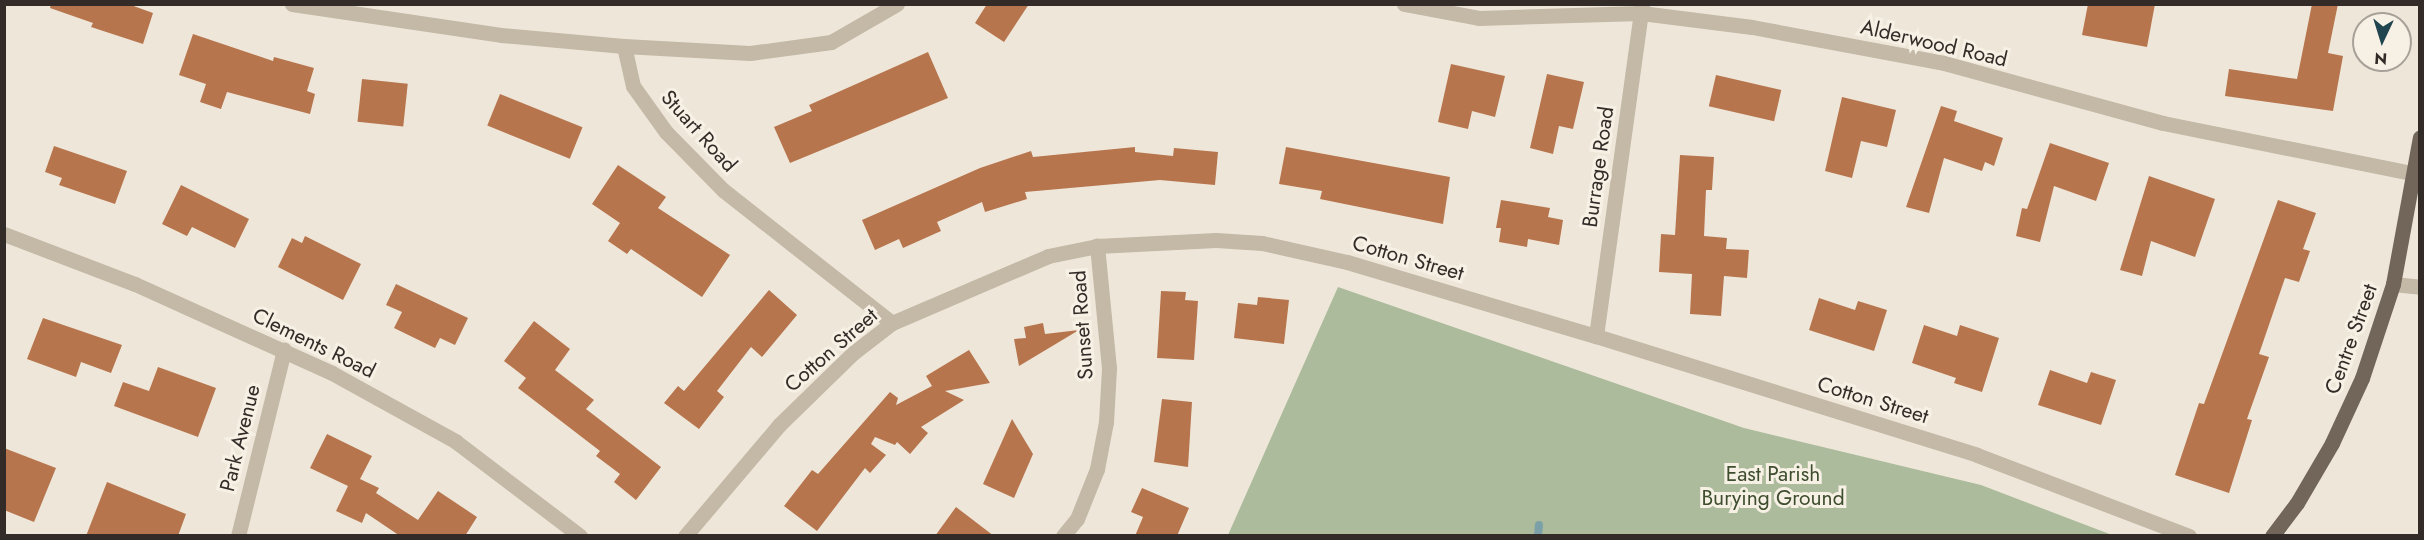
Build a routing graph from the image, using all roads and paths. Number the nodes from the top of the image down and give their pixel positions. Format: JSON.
{"nodes":[{"id":1,"x":292,"y":4,"type":"edge"},
{"id":2,"x":897,"y":4,"type":"edge"},
{"id":3,"x":1404,"y":4,"type":"edge"},
{"id":4,"x":1641,"y":9,"type":"edge"},
{"id":5,"x":624,"y":46,"type":"junction"},
{"id":6,"x":2420,"y":137,"type":"edge"},
{"id":7,"x":2412,"y":173,"type":"junction"},
{"id":8,"x":4,"y":234,"type":"edge"},
{"id":9,"x":1097,"y":246,"type":"junction"},
{"id":10,"x":2394,"y":284,"type":"junction"},
{"id":11,"x":2420,"y":287,"type":"edge"},
{"id":12,"x":892,"y":322,"type":"junction"},
{"id":13,"x":1596,"y":336,"type":"junction"},
{"id":14,"x":284,"y":350,"type":"junction"},
{"id":15,"x":238,"y":536,"type":"edge"},
{"id":16,"x":580,"y":536,"type":"edge"},
{"id":17,"x":685,"y":536,"type":"edge"},
{"id":18,"x":1063,"y":536,"type":"edge"},
{"id":19,"x":2188,"y":536,"type":"edge"},
{"id":20,"x":2272,"y":536,"type":"edge"}],
"edges":[{"from":1,"to":5,"type":"street"},
{"from":2,"to":5,"type":"street"},
{"from":3,"to":4,"type":"street","name":"Alderwood Road"},
{"from":4,"to":7,"type":"street","name":"Alderwood Road"},
{"from":4,"to":13,"type":"street","name":"Burrage Road"},
{"from":5,"to":12,"type":"street","name":"Stuart Road"},
{"from":6,"to":7,"type":"main road","name":"Centre Street"},
{"from":7,"to":10,"type":"main road","name":"Centre Street"},
{"from":8,"to":14,"type":"street","name":"Clements Road"},
{"from":9,"to":12,"type":"street","name":"Cotton Street"},
{"from":9,"to":13,"type":"street","name":"Cotton Street"},
{"from":9,"to":18,"type":"street","name":"Sunset Road"},
{"from":10,"to":11,"type":"street"},
{"from":10,"to":20,"type":"main road","name":"Centre Street"},
{"from":12,"to":17,"type":"street","name":"Cotton Street"},
{"from":13,"to":19,"type":"street","name":"Cotton Street"},
{"from":14,"to":15,"type":"street","name":"Park Avenue"},
{"from":14,"to":16,"type":"street","name":"Clements Road"}]}
